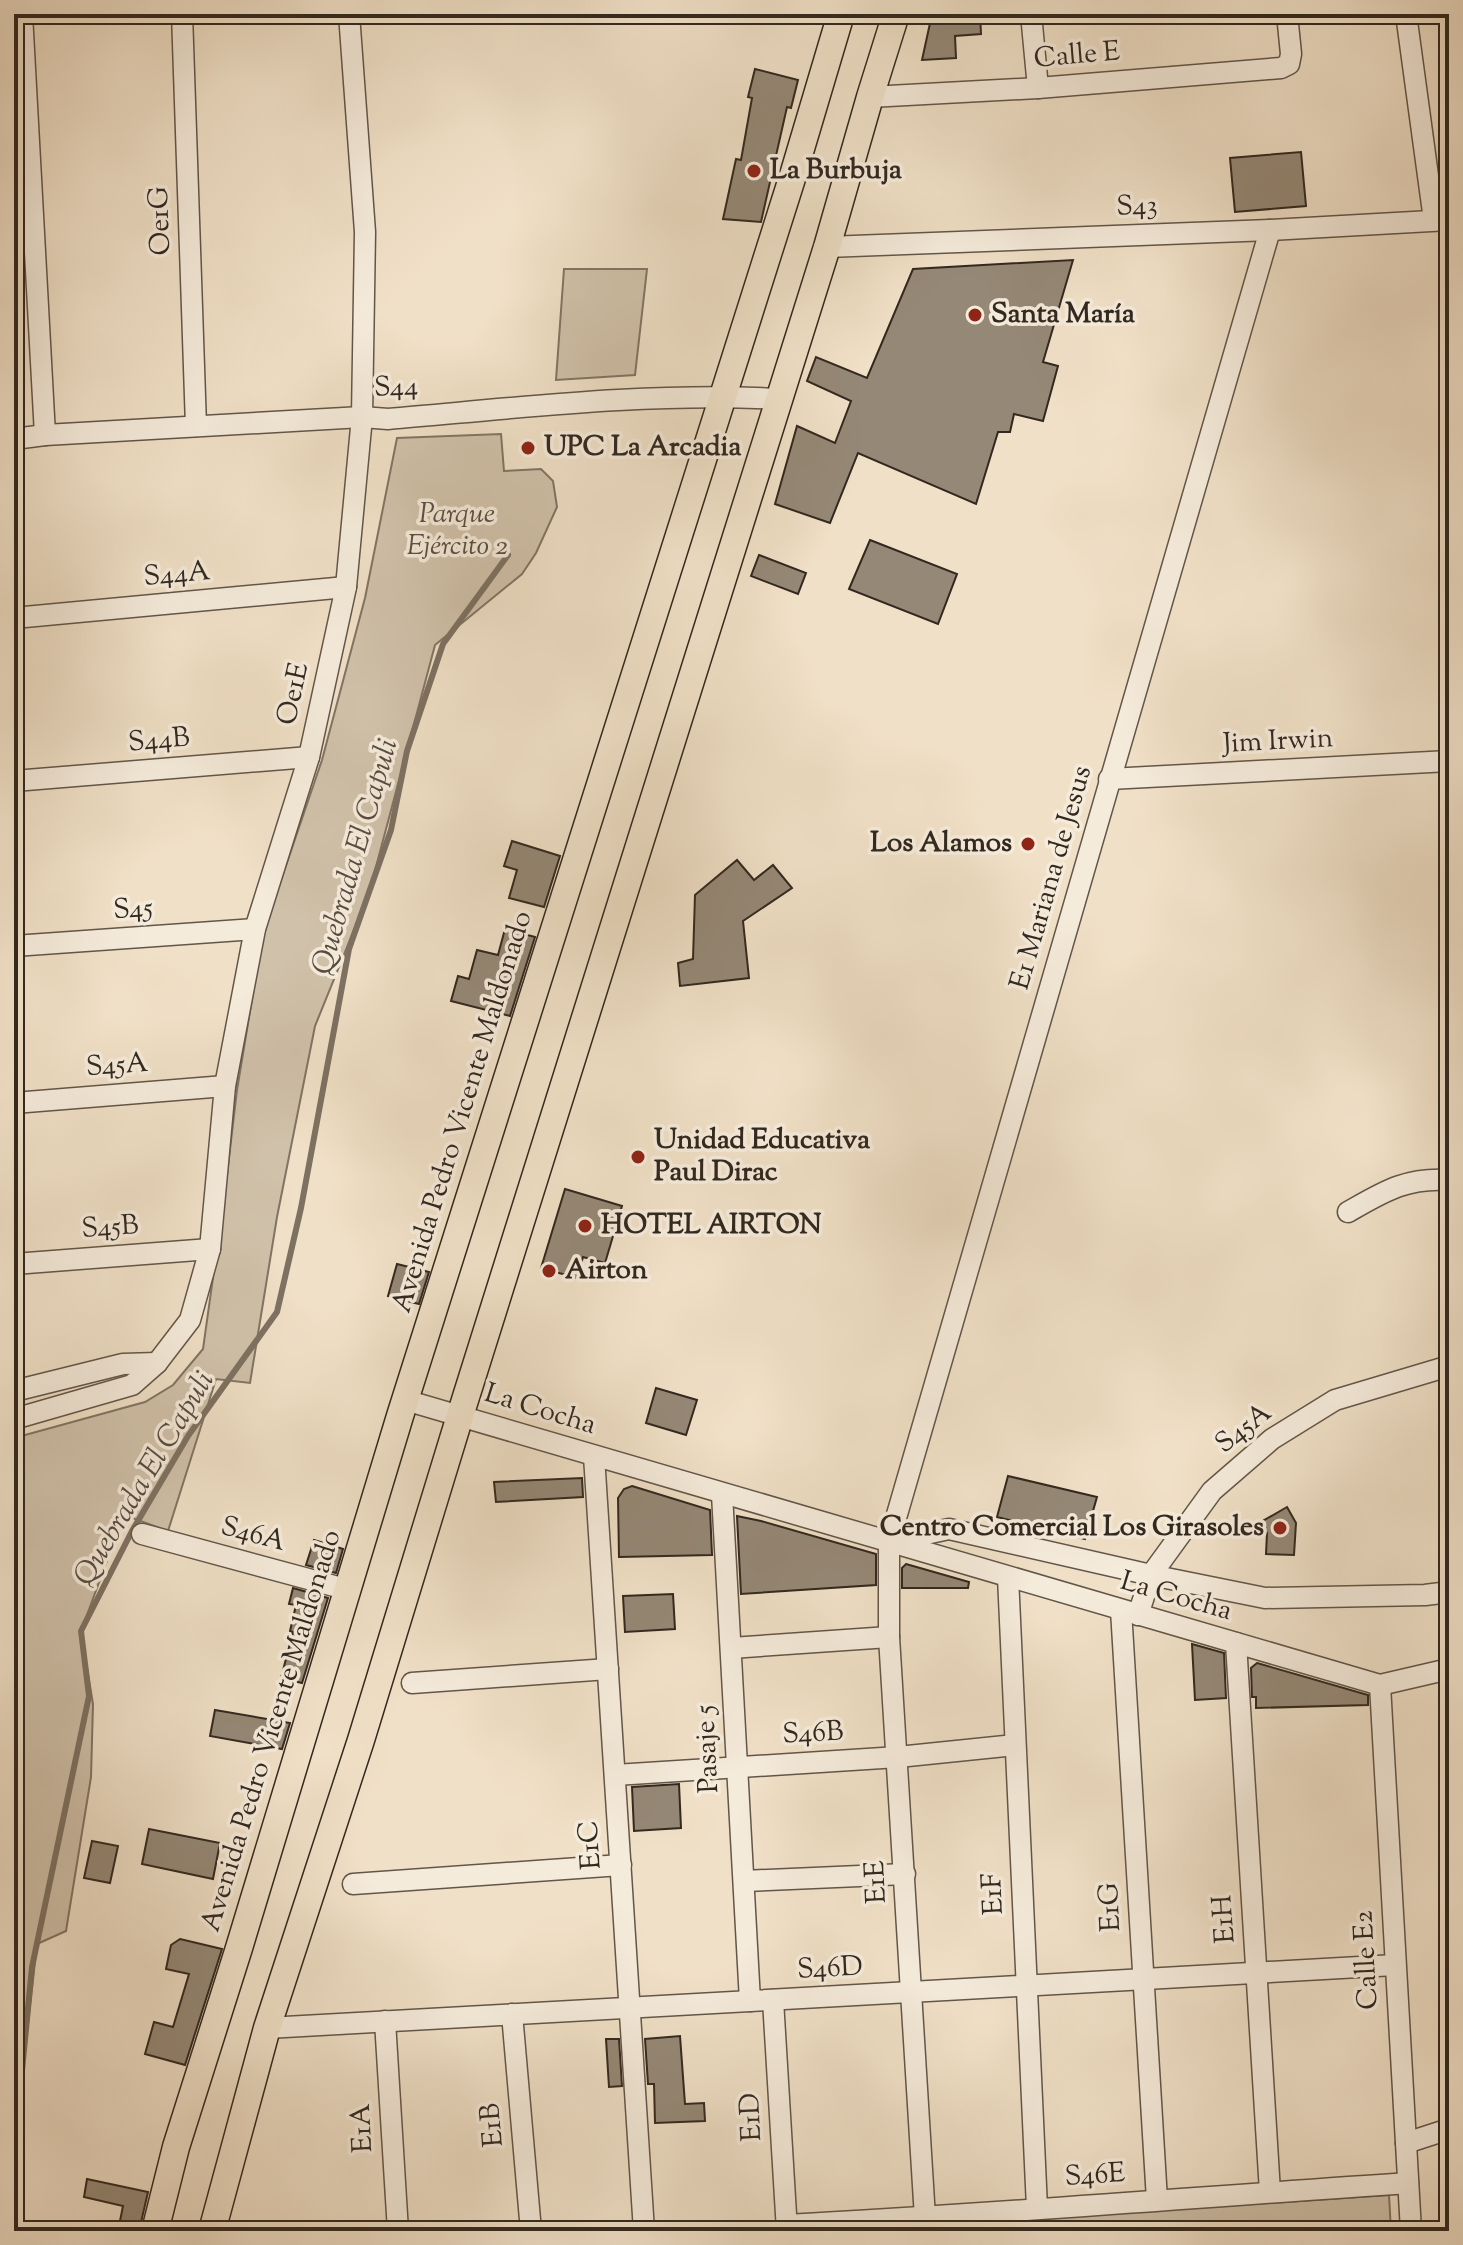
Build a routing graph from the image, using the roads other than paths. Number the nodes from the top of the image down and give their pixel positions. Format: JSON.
{"nodes":[{"id":1,"x":22,"y":14,"type":"edge"},
{"id":2,"x":182,"y":14,"type":"edge"},
{"id":3,"x":349,"y":14,"type":"edge"},
{"id":4,"x":841,"y":14,"type":"edge"},
{"id":5,"x":896,"y":14,"type":"edge"},
{"id":6,"x":1031,"y":14,"type":"edge"},
{"id":7,"x":1287,"y":14,"type":"edge"},
{"id":8,"x":1406,"y":14,"type":"edge"},
{"id":9,"x":1038,"y":88,"type":"junction"},
{"id":10,"x":870,"y":97,"type":"junction"},
{"id":11,"x":1442,"y":220,"type":"edge"},
{"id":12,"x":1270,"y":230,"type":"junction"},
{"id":13,"x":827,"y":247,"type":"junction"},
{"id":14,"x":721,"y":397,"type":"junction"},
{"id":15,"x":780,"y":399,"type":"junction"},
{"id":16,"x":362,"y":417,"type":"junction"},
{"id":17,"x":196,"y":426,"type":"junction"},
{"id":18,"x":45,"y":435,"type":"junction"},
{"id":19,"x":14,"y":439,"type":"edge"},
{"id":20,"x":346,"y":587,"type":"junction"},
{"id":21,"x":14,"y":618,"type":"edge"},
{"id":22,"x":309,"y":757,"type":"junction"},
{"id":23,"x":1449,"y":761,"type":"edge"},
{"id":24,"x":1109,"y":779,"type":"junction"},
{"id":25,"x":14,"y":781,"type":"edge"},
{"id":26,"x":255,"y":929,"type":"junction"},
{"id":27,"x":14,"y":946,"type":"edge"},
{"id":28,"x":225,"y":1086,"type":"junction"},
{"id":29,"x":14,"y":1103,"type":"edge"},
{"id":30,"x":1449,"y":1180,"type":"edge"},
{"id":31,"x":1348,"y":1212,"type":"dead end"},
{"id":32,"x":210,"y":1249,"type":"junction"},
{"id":33,"x":14,"y":1264,"type":"edge"},
{"id":34,"x":157,"y":1363,"type":"junction"},
{"id":35,"x":1449,"y":1366,"type":"edge"},
{"id":36,"x":14,"y":1391,"type":"edge"},
{"id":37,"x":405,"y":1400,"type":"junction"},
{"id":38,"x":460,"y":1416,"type":"junction"},
{"id":39,"x":14,"y":1419,"type":"edge"},
{"id":40,"x":594,"y":1456,"type":"junction"},
{"id":41,"x":722,"y":1494,"type":"junction"},
{"id":42,"x":142,"y":1534,"type":"dead end"},
{"id":43,"x":889,"y":1542,"type":"junction"},
{"id":44,"x":1151,"y":1575,"type":"junction"},
{"id":45,"x":1008,"y":1577,"type":"junction"},
{"id":46,"x":349,"y":1590,"type":"junction"},
{"id":47,"x":1449,"y":1592,"type":"edge"},
{"id":48,"x":1130,"y":1612,"type":"junction"},
{"id":49,"x":889,"y":1637,"type":"junction"},
{"id":50,"x":1236,"y":1643,"type":"junction"},
{"id":51,"x":731,"y":1648,"type":"junction"},
{"id":52,"x":608,"y":1669,"type":"junction"},
{"id":53,"x":1449,"y":1669,"type":"edge"},
{"id":54,"x":412,"y":1683,"type":"dead end"},
{"id":55,"x":1380,"y":1685,"type":"junction"},
{"id":56,"x":1015,"y":1745,"type":"junction"},
{"id":57,"x":898,"y":1757,"type":"junction"},
{"id":58,"x":737,"y":1766,"type":"junction"},
{"id":59,"x":615,"y":1775,"type":"junction"},
{"id":60,"x":621,"y":1865,"type":"junction"},
{"id":61,"x":905,"y":1874,"type":"junction"},
{"id":62,"x":744,"y":1881,"type":"junction"},
{"id":63,"x":353,"y":1884,"type":"dead end"},
{"id":64,"x":1395,"y":1965,"type":"junction"},
{"id":65,"x":1256,"y":1973,"type":"junction"},
{"id":66,"x":1144,"y":1979,"type":"junction"},
{"id":67,"x":1026,"y":1985,"type":"junction"},
{"id":68,"x":912,"y":1992,"type":"junction"},
{"id":69,"x":773,"y":2000,"type":"junction"},
{"id":70,"x":750,"y":2001,"type":"junction"},
{"id":71,"x":630,"y":2008,"type":"junction"},
{"id":72,"x":512,"y":2014,"type":"junction"},
{"id":73,"x":385,"y":2021,"type":"junction"},
{"id":74,"x":267,"y":2028,"type":"junction"},
{"id":75,"x":1449,"y":2129,"type":"edge"},
{"id":76,"x":1406,"y":2143,"type":"junction"},
{"id":77,"x":1408,"y":2183,"type":"junction"},
{"id":78,"x":1270,"y":2192,"type":"junction"},
{"id":79,"x":1157,"y":2200,"type":"junction"},
{"id":80,"x":1037,"y":2208,"type":"junction"},
{"id":81,"x":925,"y":2218,"type":"junction"},
{"id":82,"x":787,"y":2228,"type":"edge"},
{"id":83,"x":155,"y":2231,"type":"edge"},
{"id":84,"x":212,"y":2231,"type":"edge"},
{"id":85,"x":398,"y":2231,"type":"edge"},
{"id":86,"x":531,"y":2231,"type":"edge"},
{"id":87,"x":644,"y":2231,"type":"edge"},
{"id":88,"x":1411,"y":2231,"type":"edge"}],
"edges":[{"from":1,"to":18,"type":"street"},
{"from":2,"to":17,"type":"street","name":"Oe1G"},
{"from":3,"to":16,"type":"street","name":"Oe1E"},
{"from":4,"to":14,"type":"main road","name":"Avenida Pedro Vicente Maldonado"},
{"from":5,"to":10,"type":"main road"},
{"from":6,"to":9,"type":"street"},
{"from":7,"to":9,"type":"street","name":"Calle E"},
{"from":8,"to":11,"type":"street"},
{"from":9,"to":10,"type":"street","name":"Calle E"},
{"from":10,"to":13,"type":"main road"},
{"from":11,"to":12,"type":"street","name":"S43"},
{"from":12,"to":13,"type":"street","name":"S43"},
{"from":12,"to":24,"type":"street","name":"E1 Mariana de Jesus"},
{"from":13,"to":15,"type":"main road"},
{"from":14,"to":15,"type":"street","name":"S44"},
{"from":14,"to":16,"type":"street","name":"S44"},
{"from":14,"to":37,"type":"main road","name":"Avenida Pedro Vicente Maldonado"},
{"from":15,"to":38,"type":"main road"},
{"from":16,"to":17,"type":"street","name":"S44"},
{"from":16,"to":20,"type":"street","name":"Oe1E"},
{"from":17,"to":18,"type":"street","name":"S44"},
{"from":18,"to":19,"type":"street","name":"S44"},
{"from":20,"to":21,"type":"street","name":"S44A"},
{"from":20,"to":22,"type":"street","name":"Oe1E"},
{"from":22,"to":25,"type":"street","name":"S44B"},
{"from":22,"to":26,"type":"street","name":"Oe1E"},
{"from":23,"to":24,"type":"street","name":"Jim Irwin"},
{"from":24,"to":43,"type":"street","name":"E1 Mariana de Jesus"},
{"from":26,"to":27,"type":"street","name":"S45"},
{"from":26,"to":28,"type":"street","name":"Oe1E"},
{"from":28,"to":29,"type":"street","name":"S45A"},
{"from":28,"to":32,"type":"street","name":"Oe1E"},
{"from":30,"to":31,"type":"street"},
{"from":32,"to":33,"type":"street","name":"S45B"},
{"from":32,"to":34,"type":"street","name":"Oe1E"},
{"from":34,"to":36,"type":"street"},
{"from":34,"to":39,"type":"street","name":"Oe1E"},
{"from":35,"to":44,"type":"street","name":"S45A"},
{"from":37,"to":38,"type":"street","name":"La Cocha"},
{"from":37,"to":46,"type":"main road","name":"Avenida Pedro Vicente Maldonado"},
{"from":38,"to":40,"type":"street","name":"La Cocha"},
{"from":38,"to":74,"type":"main road"},
{"from":40,"to":41,"type":"street","name":"La Cocha"},
{"from":40,"to":52,"type":"street","name":"E1C"},
{"from":41,"to":43,"type":"street","name":"La Cocha"},
{"from":41,"to":51,"type":"street","name":"Pasaje 5"},
{"from":42,"to":46,"type":"street","name":"S46A"},
{"from":43,"to":44,"type":"street","name":"La Cocha"},
{"from":43,"to":45,"type":"street","name":"La Cocha"},
{"from":43,"to":49,"type":"street","name":"E1E"},
{"from":44,"to":47,"type":"street","name":"La Cocha"},
{"from":44,"to":48,"type":"street","name":"S45A"},
{"from":45,"to":48,"type":"street","name":"La Cocha"},
{"from":45,"to":56,"type":"street","name":"E1F"},
{"from":46,"to":83,"type":"main road","name":"Avenida Pedro Vicente Maldonado"},
{"from":48,"to":50,"type":"street","name":"La Cocha"},
{"from":48,"to":66,"type":"street","name":"E1G"},
{"from":49,"to":51,"type":"street"},
{"from":49,"to":57,"type":"street","name":"E1E"},
{"from":50,"to":55,"type":"street","name":"La Cocha"},
{"from":50,"to":65,"type":"street","name":"E1H"},
{"from":51,"to":58,"type":"street","name":"Pasaje 5"},
{"from":52,"to":54,"type":"street"},
{"from":52,"to":59,"type":"street","name":"E1C"},
{"from":53,"to":55,"type":"street","name":"La Cocha"},
{"from":55,"to":64,"type":"street","name":"Calle E2"},
{"from":56,"to":57,"type":"street","name":"S46B"},
{"from":56,"to":67,"type":"street","name":"E1F"},
{"from":57,"to":58,"type":"street","name":"S46B"},
{"from":57,"to":61,"type":"street","name":"E1E"},
{"from":58,"to":59,"type":"street","name":"S46B"},
{"from":58,"to":62,"type":"street","name":"Pasaje 5"},
{"from":59,"to":60,"type":"street","name":"E1C"},
{"from":60,"to":63,"type":"street"},
{"from":60,"to":71,"type":"street","name":"E1C"},
{"from":61,"to":62,"type":"street"},
{"from":61,"to":68,"type":"street","name":"E1E"},
{"from":62,"to":70,"type":"street","name":"Pasaje 5"},
{"from":64,"to":65,"type":"street","name":"S46D"},
{"from":64,"to":76,"type":"street","name":"Calle E2"},
{"from":65,"to":66,"type":"street","name":"S46D"},
{"from":65,"to":78,"type":"street","name":"E1H"},
{"from":66,"to":67,"type":"street","name":"S46D"},
{"from":66,"to":79,"type":"street","name":"E1G"},
{"from":67,"to":68,"type":"street","name":"S46D"},
{"from":67,"to":80,"type":"street","name":"E1F"},
{"from":68,"to":69,"type":"street","name":"S46D"},
{"from":68,"to":81,"type":"street","name":"E1E"},
{"from":69,"to":70,"type":"street","name":"S46D"},
{"from":69,"to":82,"type":"street","name":"E1D"},
{"from":70,"to":71,"type":"street","name":"S46D"},
{"from":71,"to":72,"type":"street","name":"S46D"},
{"from":71,"to":87,"type":"street","name":"E1C"},
{"from":72,"to":73,"type":"street","name":"S46D"},
{"from":72,"to":86,"type":"street","name":"E1B"},
{"from":73,"to":74,"type":"street","name":"S46D"},
{"from":73,"to":85,"type":"street","name":"E1A"},
{"from":74,"to":84,"type":"main road"},
{"from":75,"to":76,"type":"street"},
{"from":76,"to":77,"type":"street","name":"Calle E2"},
{"from":77,"to":78,"type":"street","name":"S46E"},
{"from":77,"to":88,"type":"street","name":"Calle E2"},
{"from":78,"to":79,"type":"street","name":"S46E"},
{"from":79,"to":80,"type":"street","name":"S46E"},
{"from":80,"to":81,"type":"street","name":"S46E"},
{"from":81,"to":82,"type":"street","name":"S46E"}]}
